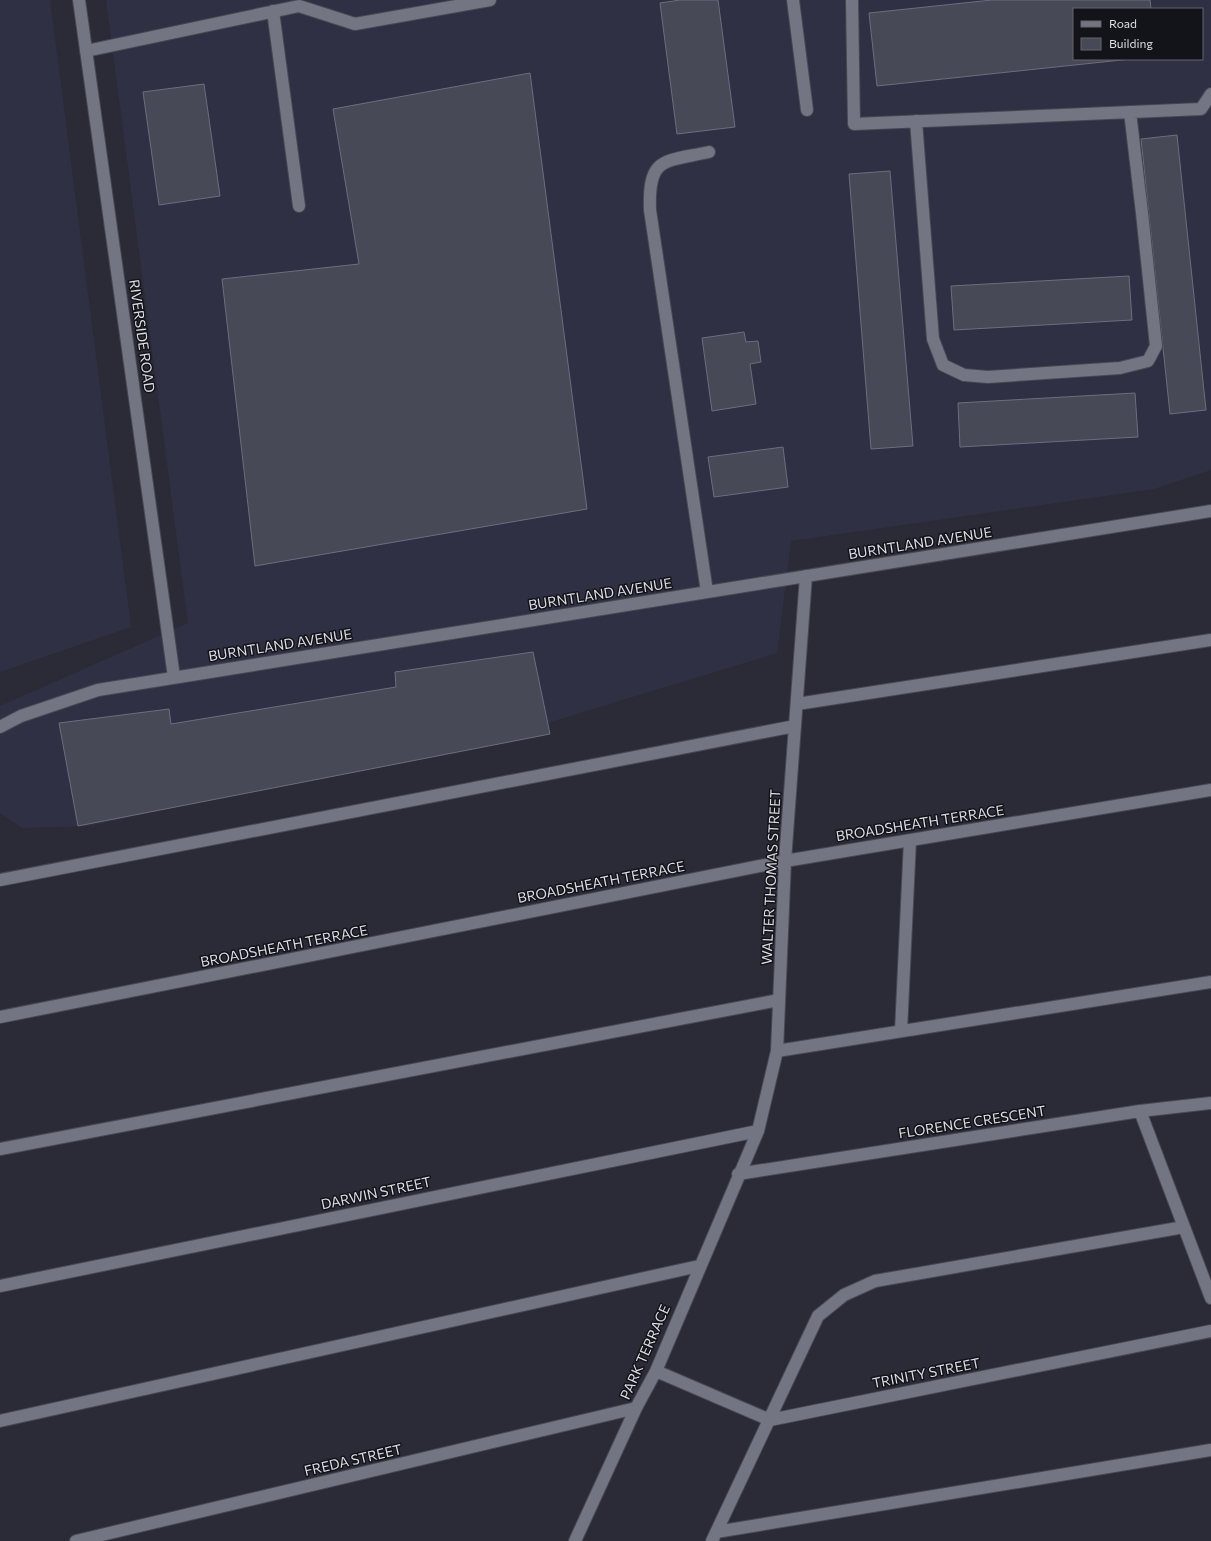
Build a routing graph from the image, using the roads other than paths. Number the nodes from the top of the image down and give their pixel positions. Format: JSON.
{"nodes":[{"id":1,"x":79,"y":0,"type":"edge"},
{"id":2,"x":490,"y":0,"type":"edge"},
{"id":3,"x":793,"y":0,"type":"edge"},
{"id":4,"x":852,"y":0,"type":"edge"},
{"id":5,"x":301,"y":3,"type":"edge"},
{"id":6,"x":274,"y":11,"type":"junction"},
{"id":7,"x":86,"y":51,"type":"junction"},
{"id":8,"x":1211,"y":94,"type":"edge"},
{"id":9,"x":807,"y":110,"type":"dead end"},
{"id":10,"x":1130,"y":112,"type":"junction"},
{"id":11,"x":916,"y":122,"type":"junction"},
{"id":12,"x":709,"y":152,"type":"dead end"},
{"id":13,"x":299,"y":206,"type":"dead end"},
{"id":14,"x":1211,"y":511,"type":"edge"},
{"id":15,"x":806,"y":576,"type":"junction"},
{"id":16,"x":707,"y":592,"type":"junction"},
{"id":17,"x":1211,"y":640,"type":"edge"},
{"id":18,"x":174,"y":677,"type":"junction"},
{"id":19,"x":797,"y":704,"type":"junction"},
{"id":20,"x":795,"y":726,"type":"junction"},
{"id":21,"x":0,"y":727,"type":"edge"},
{"id":22,"x":1211,"y":790,"type":"edge"},
{"id":23,"x":910,"y":840,"type":"junction"},
{"id":24,"x":785,"y":861,"type":"junction"},
{"id":25,"x":0,"y":880,"type":"edge"},
{"id":26,"x":1211,"y":982,"type":"edge"},
{"id":27,"x":779,"y":1000,"type":"junction"},
{"id":28,"x":0,"y":1017,"type":"edge"},
{"id":29,"x":901,"y":1031,"type":"junction"},
{"id":30,"x":777,"y":1051,"type":"junction"},
{"id":31,"x":1211,"y":1103,"type":"edge"},
{"id":32,"x":1140,"y":1111,"type":"junction"},
{"id":33,"x":758,"y":1131,"type":"junction"},
{"id":34,"x":0,"y":1149,"type":"edge"},
{"id":35,"x":738,"y":1174,"type":"junction"},
{"id":36,"x":1184,"y":1227,"type":"junction"},
{"id":37,"x":699,"y":1266,"type":"junction"},
{"id":38,"x":0,"y":1286,"type":"edge"},
{"id":39,"x":1211,"y":1298,"type":"edge"},
{"id":40,"x":1211,"y":1331,"type":"edge"},
{"id":41,"x":656,"y":1371,"type":"junction"},
{"id":42,"x":636,"y":1408,"type":"junction"},
{"id":43,"x":770,"y":1420,"type":"junction"},
{"id":44,"x":0,"y":1421,"type":"edge"},
{"id":45,"x":1211,"y":1450,"type":"edge"},
{"id":46,"x":714,"y":1537,"type":"edge"},
{"id":47,"x":76,"y":1541,"type":"edge"},
{"id":48,"x":575,"y":1541,"type":"edge"}],
"edges":[{"from":1,"to":7,"type":"street","name":"RIVERSIDE ROAD"},
{"from":2,"to":5,"type":"street"},
{"from":3,"to":9,"type":"street"},
{"from":4,"to":11,"type":"street"},
{"from":5,"to":6,"type":"street"},
{"from":6,"to":7,"type":"street"},
{"from":6,"to":13,"type":"street"},
{"from":7,"to":18,"type":"street","name":"RIVERSIDE ROAD"},
{"from":8,"to":10,"type":"street"},
{"from":10,"to":11,"type":"street"},
{"from":10,"to":11,"type":"street"},
{"from":12,"to":16,"type":"street"},
{"from":14,"to":15,"type":"street","name":"BURNTLAND AVENUE"},
{"from":15,"to":16,"type":"street","name":"BURNTLAND AVENUE"},
{"from":15,"to":19,"type":"street","name":"WALTER THOMAS STREET"},
{"from":16,"to":18,"type":"street","name":"BURNTLAND AVENUE"},
{"from":17,"to":19,"type":"street"},
{"from":18,"to":21,"type":"street","name":"BURNTLAND AVENUE"},
{"from":19,"to":20,"type":"street","name":"WALTER THOMAS STREET"},
{"from":20,"to":24,"type":"street","name":"WALTER THOMAS STREET"},
{"from":20,"to":25,"type":"street"},
{"from":22,"to":23,"type":"street","name":"BROADSHEATH TERRACE"},
{"from":23,"to":24,"type":"street","name":"BROADSHEATH TERRACE"},
{"from":23,"to":29,"type":"street"},
{"from":24,"to":27,"type":"street","name":"WALTER THOMAS STREET"},
{"from":24,"to":28,"type":"street","name":"BROADSHEATH TERRACE"},
{"from":26,"to":29,"type":"street"},
{"from":27,"to":30,"type":"street","name":"WALTER THOMAS STREET"},
{"from":27,"to":34,"type":"street"},
{"from":29,"to":30,"type":"street"},
{"from":30,"to":33,"type":"street","name":"WALTER THOMAS STREET"},
{"from":31,"to":32,"type":"street","name":"FLORENCE CRESCENT"},
{"from":32,"to":35,"type":"street","name":"FLORENCE CRESCENT"},
{"from":32,"to":36,"type":"street"},
{"from":33,"to":35,"type":"street","name":"WALTER THOMAS STREET"},
{"from":33,"to":38,"type":"street","name":"DARWIN STREET"},
{"from":35,"to":37,"type":"street","name":"PARK TERRACE"},
{"from":36,"to":39,"type":"street"},
{"from":36,"to":43,"type":"street"},
{"from":37,"to":41,"type":"street","name":"PARK TERRACE"},
{"from":37,"to":44,"type":"street"},
{"from":40,"to":43,"type":"street","name":"TRINITY STREET"},
{"from":41,"to":42,"type":"street","name":"PARK TERRACE"},
{"from":41,"to":43,"type":"street"},
{"from":42,"to":47,"type":"street","name":"FREDA STREET"},
{"from":42,"to":48,"type":"street","name":"PARK TERRACE"},
{"from":43,"to":46,"type":"street"},
{"from":45,"to":46,"type":"street"}]}
